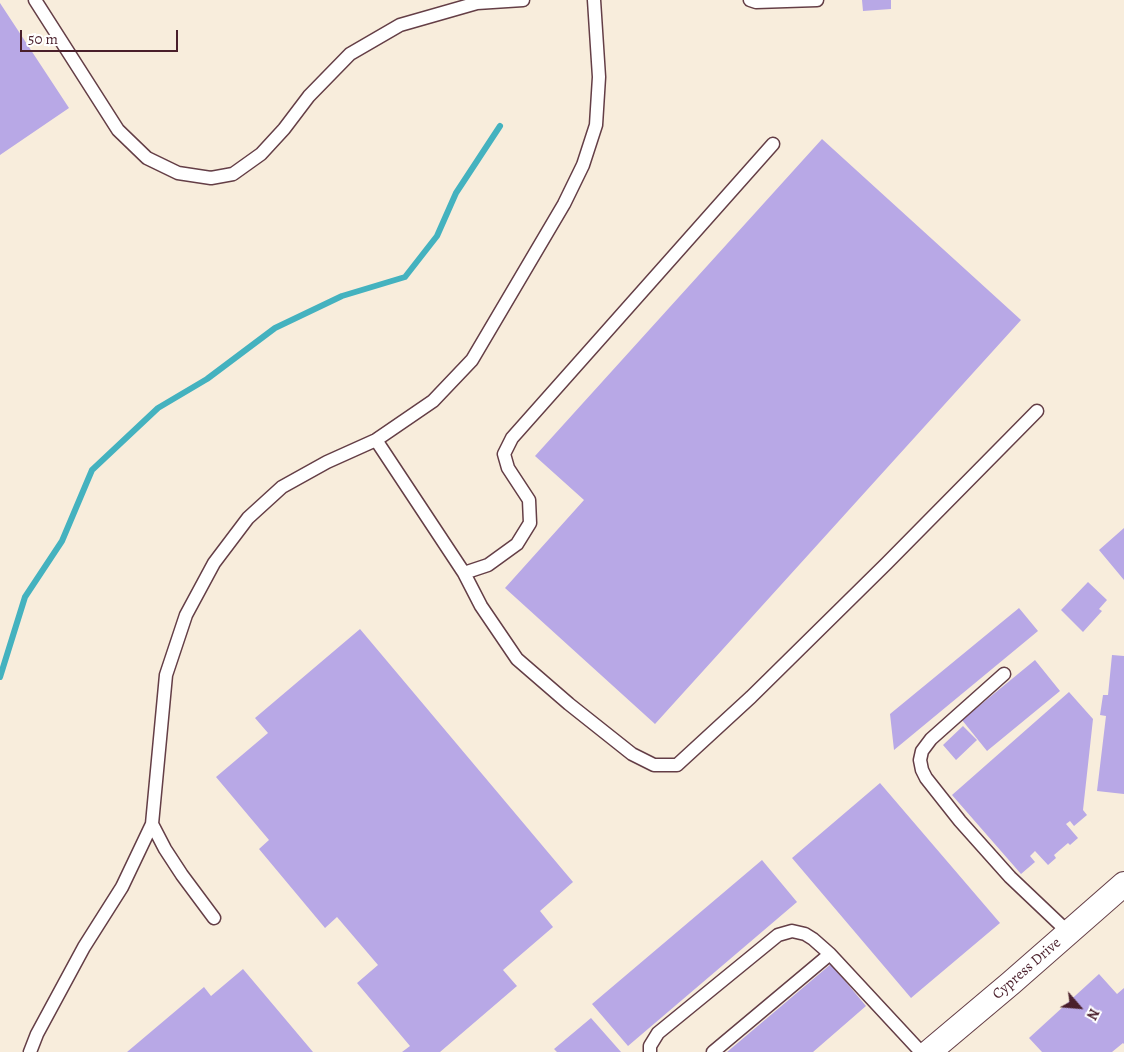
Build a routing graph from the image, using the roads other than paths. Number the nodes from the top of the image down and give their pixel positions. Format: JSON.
{"nodes":[{"id":1,"x":36,"y":0,"type":"edge"},
{"id":2,"x":523,"y":0,"type":"edge"},
{"id":3,"x":594,"y":0,"type":"edge"},
{"id":4,"x":750,"y":0,"type":"edge"},
{"id":5,"x":817,"y":0,"type":"edge"},
{"id":6,"x":773,"y":144,"type":"dead end"},
{"id":7,"x":1037,"y":411,"type":"dead end"},
{"id":8,"x":376,"y":440,"type":"junction"},
{"id":9,"x":464,"y":572,"type":"junction"},
{"id":10,"x":1004,"y":674,"type":"dead end"},
{"id":11,"x":152,"y":824,"type":"junction"},
{"id":12,"x":1124,"y":884,"type":"edge"},
{"id":13,"x":214,"y":918,"type":"dead end"},
{"id":14,"x":1069,"y":932,"type":"junction"},
{"id":15,"x":830,"y":954,"type":"junction"},
{"id":16,"x":30,"y":1052,"type":"edge"},
{"id":17,"x":650,"y":1052,"type":"edge"},
{"id":18,"x":713,"y":1052,"type":"edge"},
{"id":19,"x":921,"y":1052,"type":"edge"},
{"id":20,"x":929,"y":1052,"type":"edge"}],
"edges":[{"from":1,"to":2,"type":"lane"},
{"from":3,"to":8,"type":"lane"},
{"from":4,"to":5,"type":"lane"},
{"from":6,"to":9,"type":"lane"},
{"from":7,"to":9,"type":"lane"},
{"from":8,"to":9,"type":"lane"},
{"from":8,"to":11,"type":"lane"},
{"from":10,"to":14,"type":"lane"},
{"from":11,"to":13,"type":"lane"},
{"from":11,"to":16,"type":"lane"},
{"from":12,"to":14,"type":"street","name":"Cypress Drive"},
{"from":14,"to":20,"type":"street","name":"Cypress Drive"},
{"from":15,"to":17,"type":"lane"},
{"from":15,"to":18,"type":"lane"},
{"from":15,"to":19,"type":"lane"}]}
